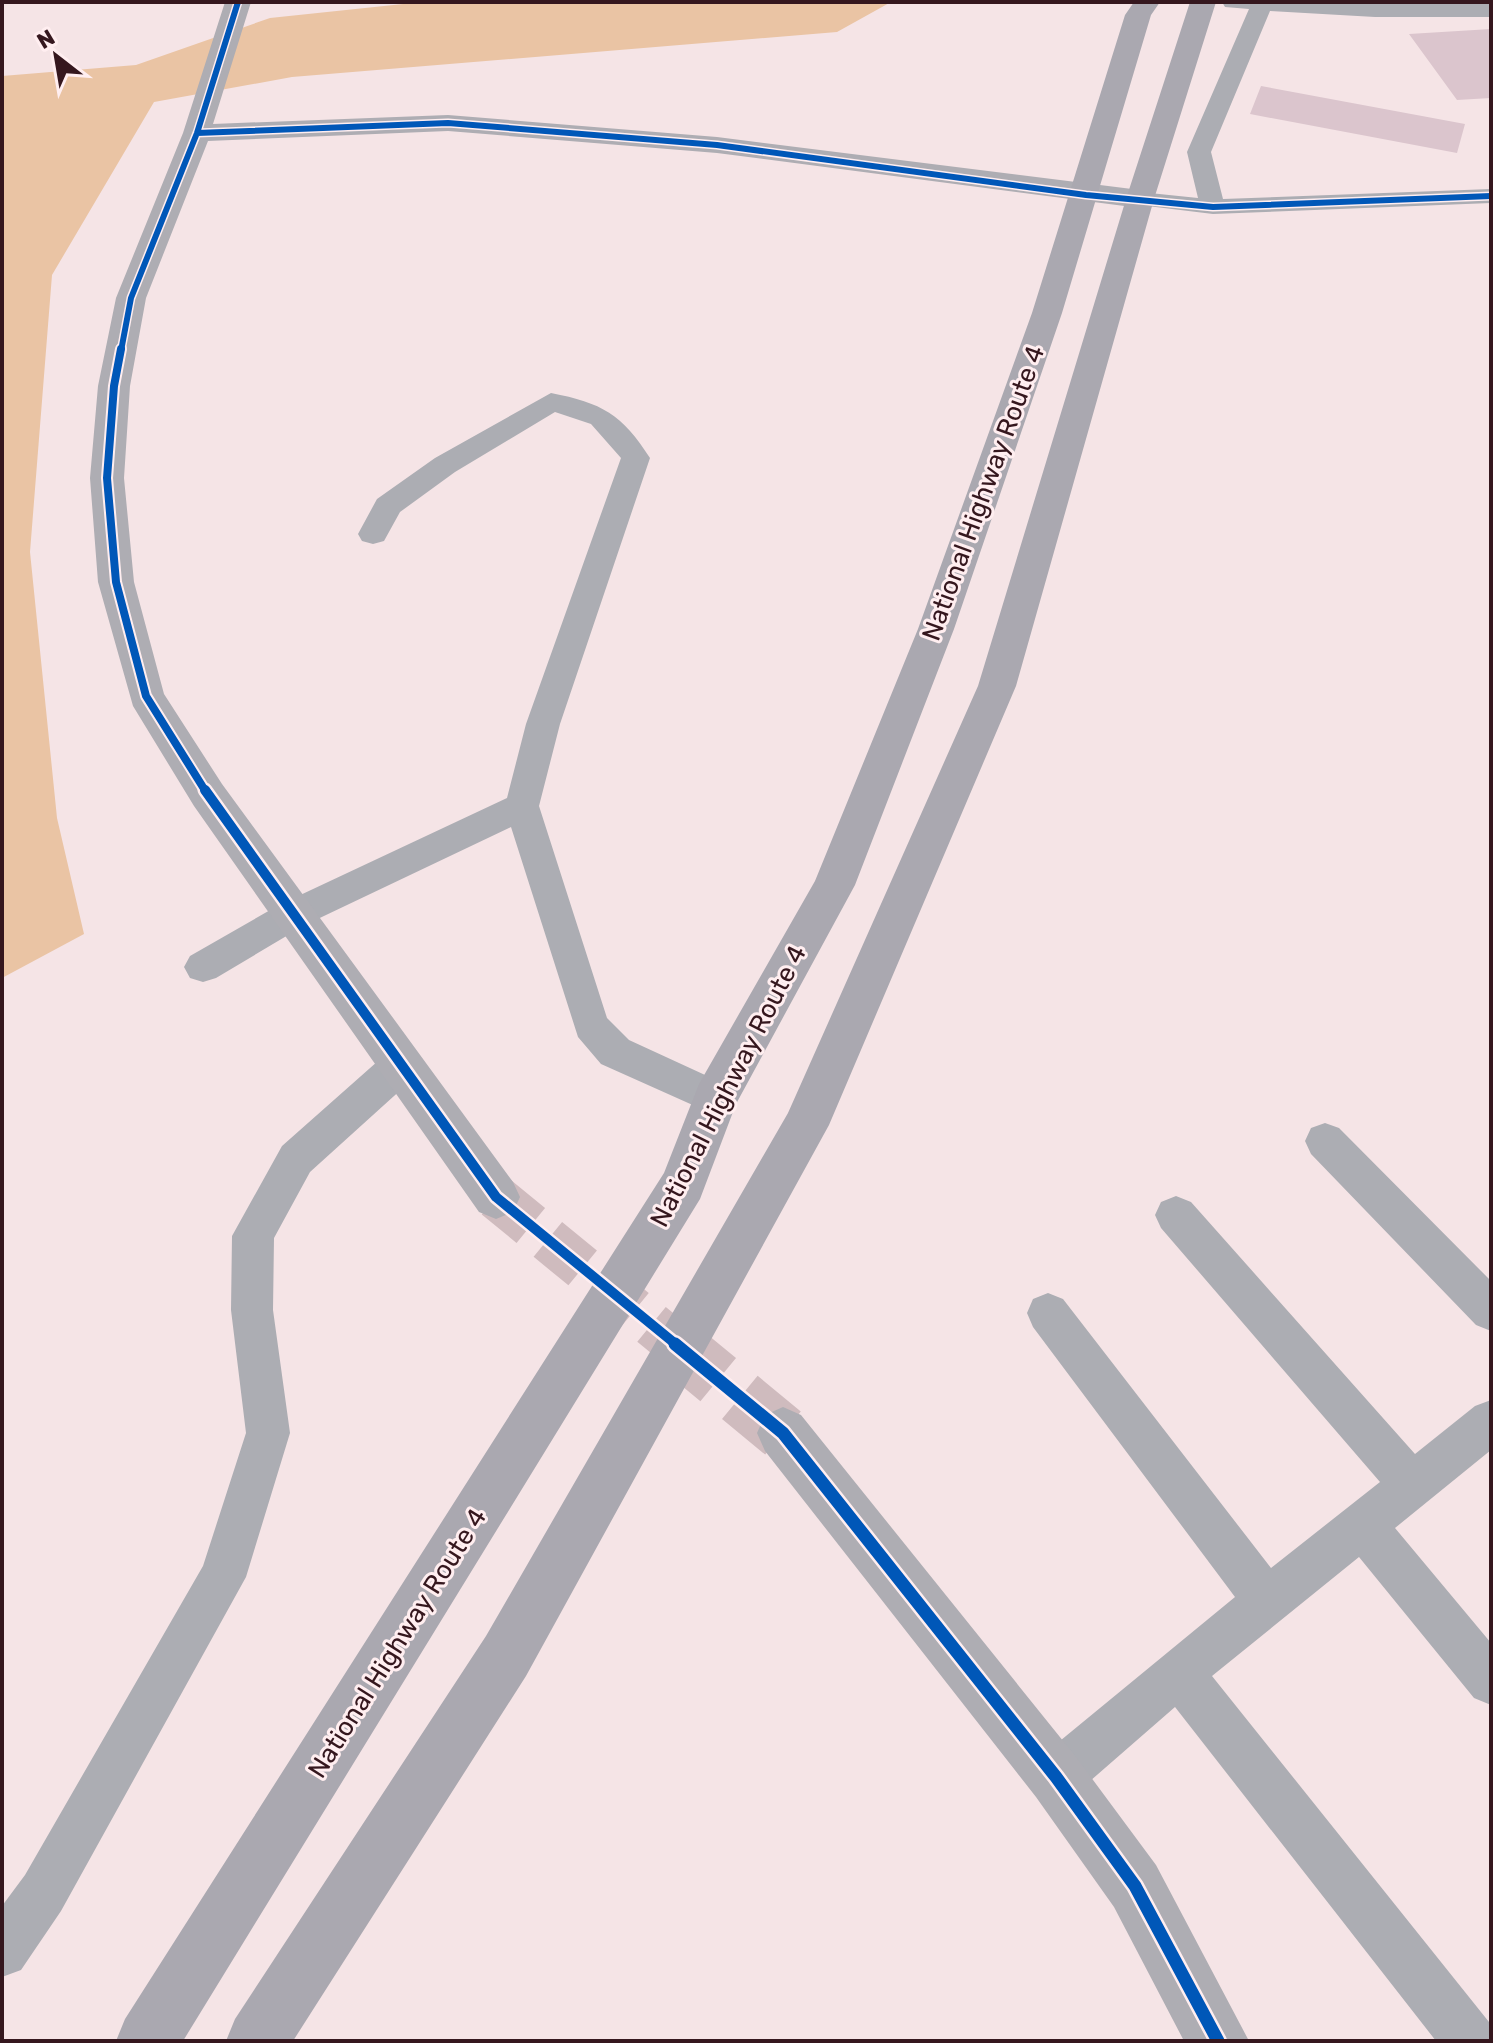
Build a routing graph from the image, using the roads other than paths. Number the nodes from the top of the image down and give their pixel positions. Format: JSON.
{"nodes":[{"id":1,"x":238,"y":2,"type":"edge"},
{"id":2,"x":1147,"y":2,"type":"edge"},
{"id":3,"x":1203,"y":2,"type":"edge"},
{"id":4,"x":1233,"y":2,"type":"edge"},
{"id":5,"x":1261,"y":6,"type":"junction"},
{"id":6,"x":1491,"y":10,"type":"edge"},
{"id":7,"x":197,"y":133,"type":"junction"},
{"id":8,"x":1086,"y":195,"type":"junction"},
{"id":9,"x":1491,"y":196,"type":"edge"},
{"id":10,"x":1140,"y":199,"type":"junction"},
{"id":11,"x":1213,"y":207,"type":"junction"},
{"id":12,"x":373,"y":534,"type":"dead end"},
{"id":13,"x":522,"y":806,"type":"junction"},
{"id":14,"x":292,"y":915,"type":"junction"},
{"id":15,"x":203,"y":967,"type":"dead end"},
{"id":16,"x":401,"y":1065,"type":"junction"},
{"id":17,"x":715,"y":1098,"type":"junction"},
{"id":18,"x":1325,"y":1141,"type":"dead end"},
{"id":19,"x":496,"y":1197,"type":"tunnel mouth"},
{"id":20,"x":1176,"y":1215,"type":"dead end"},
{"id":21,"x":1491,"y":1311,"type":"edge"},
{"id":22,"x":1048,"y":1313,"type":"dead end"},
{"id":23,"x":1491,"y":1422,"type":"edge"},
{"id":24,"x":783,"y":1433,"type":"tunnel mouth"},
{"id":25,"x":1413,"y":1485,"type":"junction"},
{"id":26,"x":1362,"y":1525,"type":"junction"},
{"id":27,"x":1267,"y":1601,"type":"junction"},
{"id":28,"x":1485,"y":1661,"type":"edge"},
{"id":29,"x":1178,"y":1672,"type":"junction"},
{"id":30,"x":1056,"y":1777,"type":"junction"},
{"id":31,"x":2,"y":1951,"type":"edge"},
{"id":32,"x":147,"y":2041,"type":"edge"},
{"id":33,"x":257,"y":2041,"type":"edge"},
{"id":34,"x":1218,"y":2041,"type":"edge"},
{"id":35,"x":1470,"y":2041,"type":"edge"}],
"edges":[{"from":1,"to":7,"type":"street"},
{"from":2,"to":8,"type":"highway","name":"National Highway Route 4"},
{"from":3,"to":10,"type":"highway"},
{"from":4,"to":5,"type":"street"},
{"from":5,"to":6,"type":"street"},
{"from":5,"to":11,"type":"street"},
{"from":7,"to":8,"type":"street"},
{"from":7,"to":14,"type":"street"},
{"from":8,"to":10,"type":"street"},
{"from":8,"to":17,"type":"highway","name":"National Highway Route 4"},
{"from":9,"to":11,"type":"street"},
{"from":10,"to":11,"type":"street"},
{"from":10,"to":33,"type":"highway"},
{"from":12,"to":13,"type":"street"},
{"from":13,"to":14,"type":"street"},
{"from":13,"to":17,"type":"street"},
{"from":14,"to":15,"type":"street"},
{"from":14,"to":16,"type":"street"},
{"from":16,"to":19,"type":"street"},
{"from":16,"to":31,"type":"street"},
{"from":17,"to":32,"type":"highway","name":"National Highway Route 4"},
{"from":18,"to":21,"type":"street"},
{"from":20,"to":25,"type":"street"},
{"from":22,"to":27,"type":"street"},
{"from":23,"to":25,"type":"street"},
{"from":24,"to":30,"type":"street"},
{"from":25,"to":26,"type":"street"},
{"from":26,"to":27,"type":"street"},
{"from":26,"to":28,"type":"street"},
{"from":27,"to":29,"type":"street"},
{"from":29,"to":30,"type":"street"},
{"from":29,"to":35,"type":"street"},
{"from":30,"to":34,"type":"street"}]}
